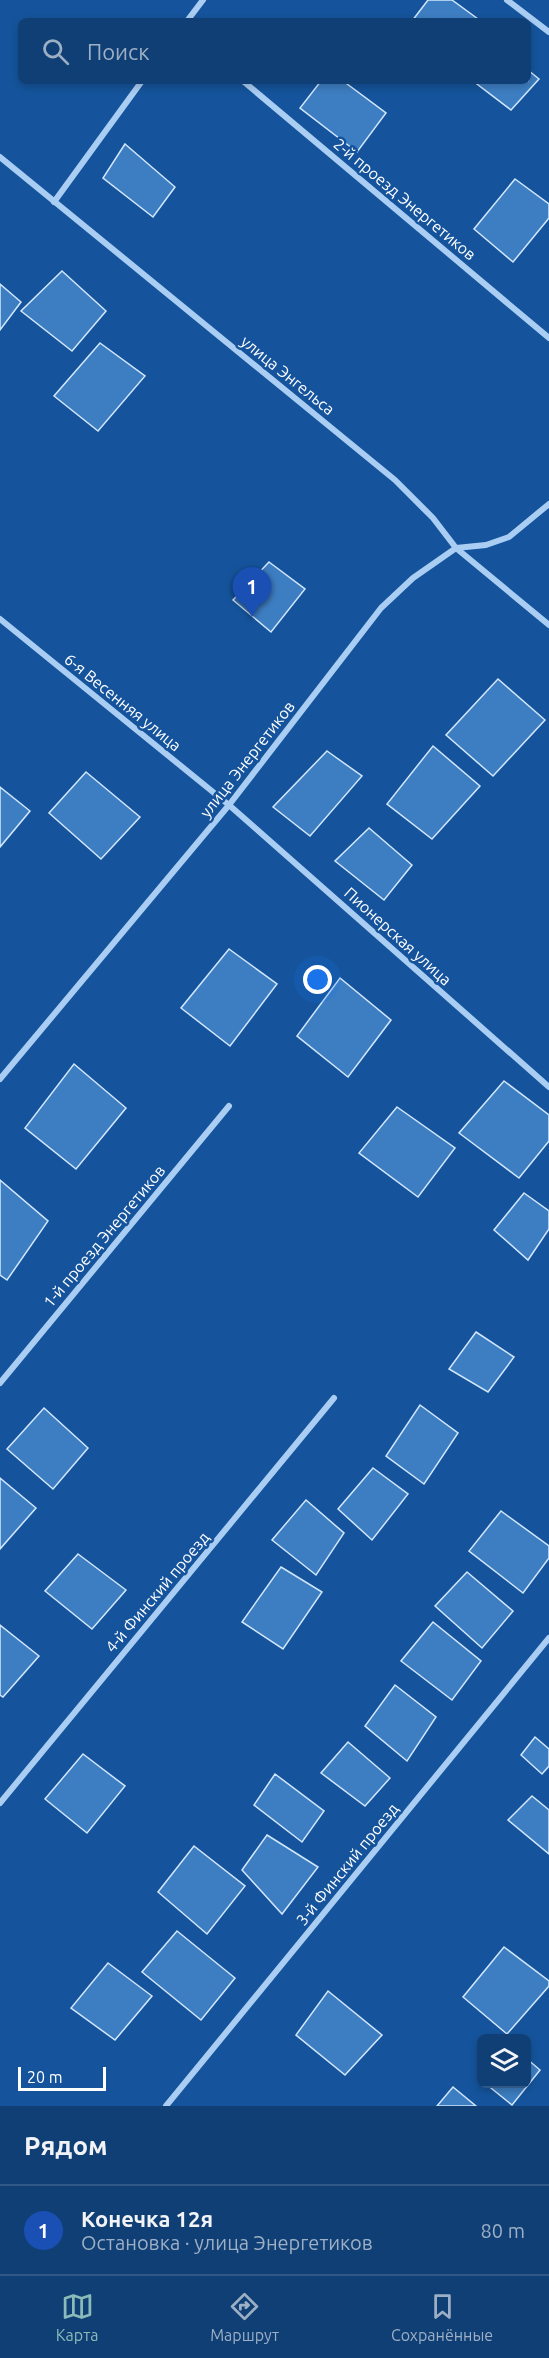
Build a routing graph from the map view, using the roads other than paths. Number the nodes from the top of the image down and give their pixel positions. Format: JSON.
{"nodes":[{"id":1,"x":203,"y":0,"type":"edge"},
{"id":2,"x":507,"y":0,"type":"edge"},
{"id":3,"x":188,"y":18,"type":"edge"},
{"id":4,"x":531,"y":18,"type":"edge"},
{"id":5,"x":531,"y":18,"type":"edge"},
{"id":6,"x":549,"y":32,"type":"edge"},
{"id":7,"x":140,"y":84,"type":"edge"},
{"id":8,"x":247,"y":84,"type":"edge"},
{"id":9,"x":0,"y":157,"type":"edge"},
{"id":10,"x":54,"y":202,"type":"junction"},
{"id":11,"x":549,"y":338,"type":"edge"},
{"id":12,"x":549,"y":504,"type":"edge"},
{"id":13,"x":456,"y":548,"type":"junction"},
{"id":14,"x":0,"y":619,"type":"edge"},
{"id":15,"x":549,"y":625,"type":"edge"},
{"id":16,"x":230,"y":805,"type":"junction"},
{"id":17,"x":0,"y":1078,"type":"edge"},
{"id":18,"x":549,"y":1087,"type":"edge"},
{"id":19,"x":229,"y":1106,"type":"dead end"},
{"id":20,"x":0,"y":1383,"type":"edge"},
{"id":21,"x":334,"y":1398,"type":"dead end"},
{"id":22,"x":549,"y":1638,"type":"edge"},
{"id":23,"x":0,"y":1803,"type":"edge"},
{"id":24,"x":166,"y":2106,"type":"edge"}],
"edges":[{"from":1,"to":3,"type":"street"},
{"from":2,"to":5,"type":"street"},
{"from":4,"to":6,"type":"street"},
{"from":7,"to":10,"type":"street"},
{"from":8,"to":11,"type":"street","name":"2-й проезд Энергетиков"},
{"from":9,"to":10,"type":"street","name":"улица Энгельса"},
{"from":10,"to":13,"type":"street","name":"улица Энгельса"},
{"from":12,"to":13,"type":"street","name":"улица Энергетиков"},
{"from":13,"to":15,"type":"street","name":"улица Энгельса"},
{"from":13,"to":16,"type":"street","name":"улица Энергетиков"},
{"from":14,"to":16,"type":"street","name":"6-я Весенняя улица"},
{"from":16,"to":17,"type":"street","name":"улица Энергетиков"},
{"from":16,"to":18,"type":"street","name":"Пионерская улица"},
{"from":19,"to":20,"type":"street","name":"1-й проезд Энергетиков"},
{"from":21,"to":23,"type":"street","name":"4-й Финский проезд"},
{"from":22,"to":24,"type":"street","name":"3-й Финский проезд"}]}
